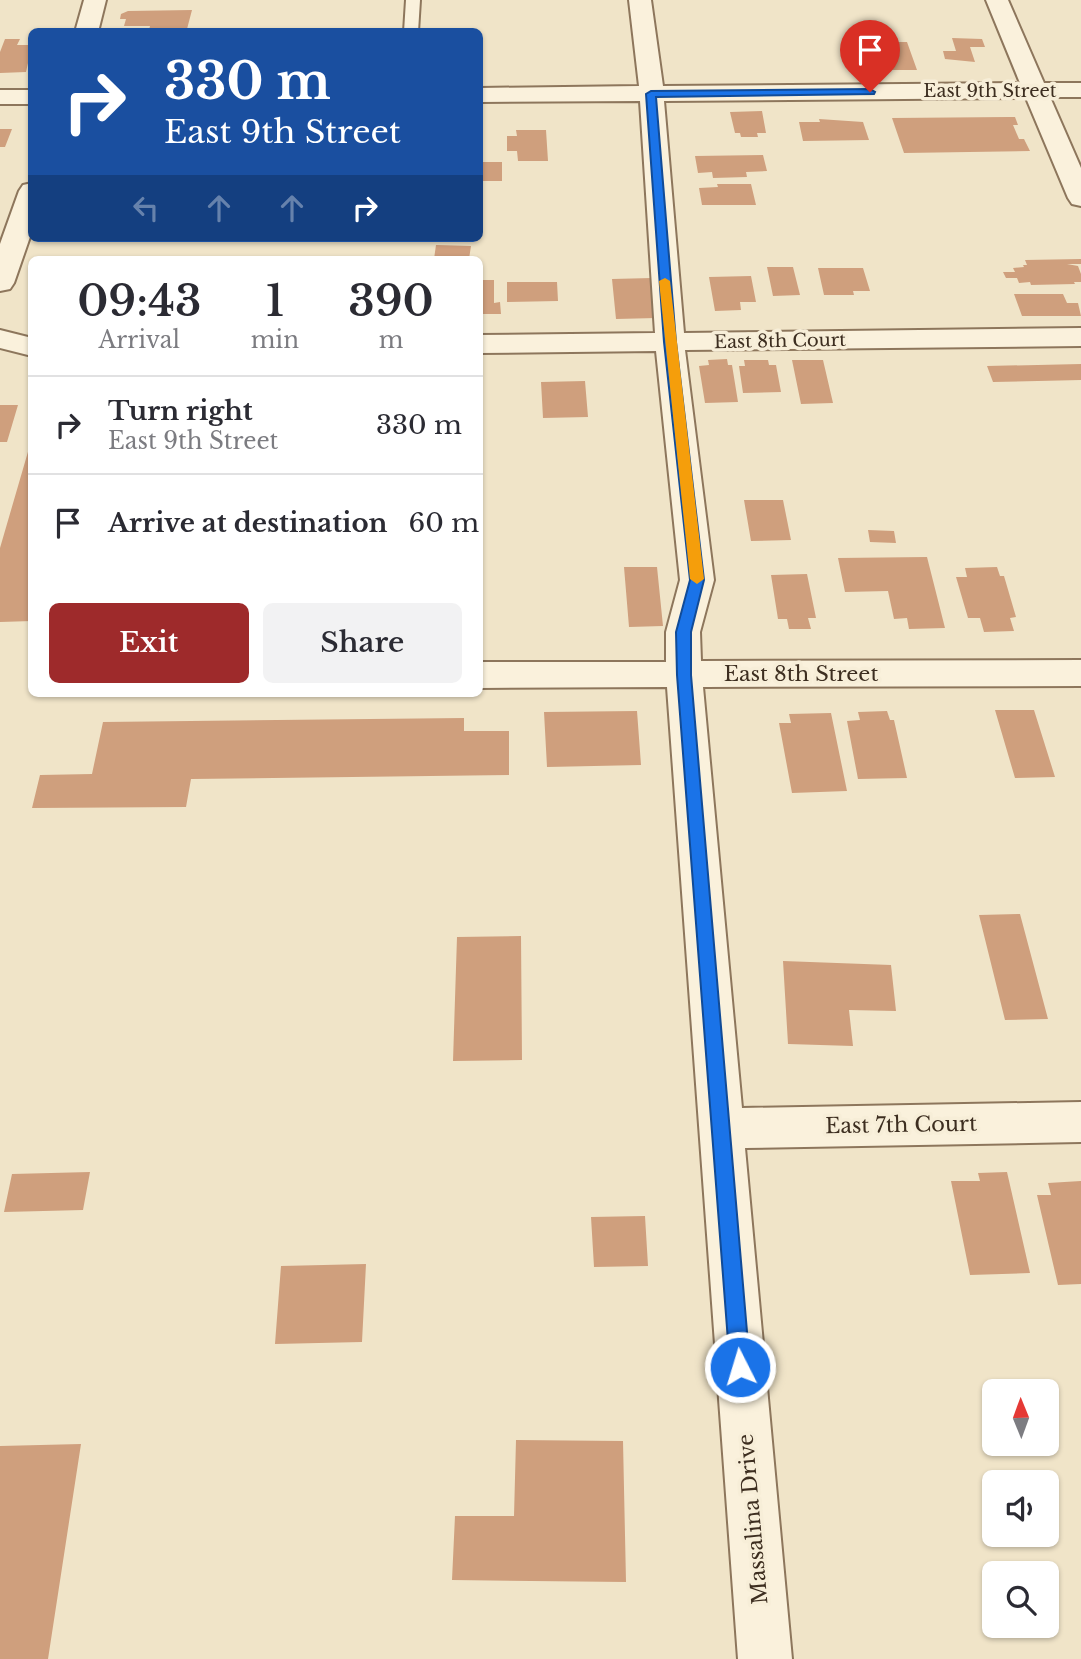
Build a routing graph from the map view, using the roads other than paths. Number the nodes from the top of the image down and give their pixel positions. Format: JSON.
{"nodes":[{"id":1,"x":95,"y":0,"type":"edge"},
{"id":2,"x":413,"y":0,"type":"edge"},
{"id":3,"x":640,"y":0,"type":"edge"},
{"id":4,"x":997,"y":0,"type":"edge"},
{"id":5,"x":87,"y":28,"type":"edge"},
{"id":6,"x":411,"y":28,"type":"edge"},
{"id":7,"x":1037,"y":90,"type":"junction"},
{"id":8,"x":1081,"y":90,"type":"edge"},
{"id":9,"x":483,"y":94,"type":"edge"},
{"id":10,"x":651,"y":94,"type":"junction"},
{"id":11,"x":0,"y":97,"type":"edge"},
{"id":12,"x":28,"y":97,"type":"edge"},
{"id":13,"x":1081,"y":198,"type":"edge"},
{"id":14,"x":28,"y":202,"type":"edge"},
{"id":15,"x":0,"y":283,"type":"edge"},
{"id":16,"x":1081,"y":337,"type":"edge"},
{"id":17,"x":0,"y":339,"type":"edge"},
{"id":18,"x":670,"y":342,"type":"junction"},
{"id":19,"x":483,"y":344,"type":"edge"},
{"id":20,"x":28,"y":345,"type":"edge"},
{"id":21,"x":1081,"y":673,"type":"edge"},
{"id":22,"x":483,"y":675,"type":"edge"},
{"id":23,"x":684,"y":675,"type":"junction"},
{"id":24,"x":1081,"y":1122,"type":"edge"},
{"id":25,"x":720,"y":1128,"type":"junction"},
{"id":26,"x":765,"y":1659,"type":"edge"}],
"edges":[{"from":1,"to":5,"type":"street"},
{"from":2,"to":6,"type":"lane"},
{"from":3,"to":10,"type":"street","name":"Massalina Drive"},
{"from":4,"to":7,"type":"street"},
{"from":7,"to":8,"type":"street","name":"East 9th Street"},
{"from":7,"to":10,"type":"street","name":"East 9th Street"},
{"from":7,"to":13,"type":"street"},
{"from":9,"to":10,"type":"street","name":"East 9th Street"},
{"from":10,"to":18,"type":"street","name":"Massalina Drive"},
{"from":11,"to":12,"type":"street"},
{"from":14,"to":15,"type":"street"},
{"from":16,"to":18,"type":"street","name":"East 8th Court"},
{"from":17,"to":20,"type":"street"},
{"from":18,"to":19,"type":"street","name":"East 8th Court"},
{"from":18,"to":23,"type":"street","name":"Massalina Drive"},
{"from":21,"to":23,"type":"street","name":"East 8th Street"},
{"from":22,"to":23,"type":"street","name":"East 8th Street"},
{"from":23,"to":25,"type":"street","name":"Massalina Drive"},
{"from":24,"to":25,"type":"street","name":"East 7th Court"},
{"from":25,"to":26,"type":"street","name":"Massalina Drive"}]}
